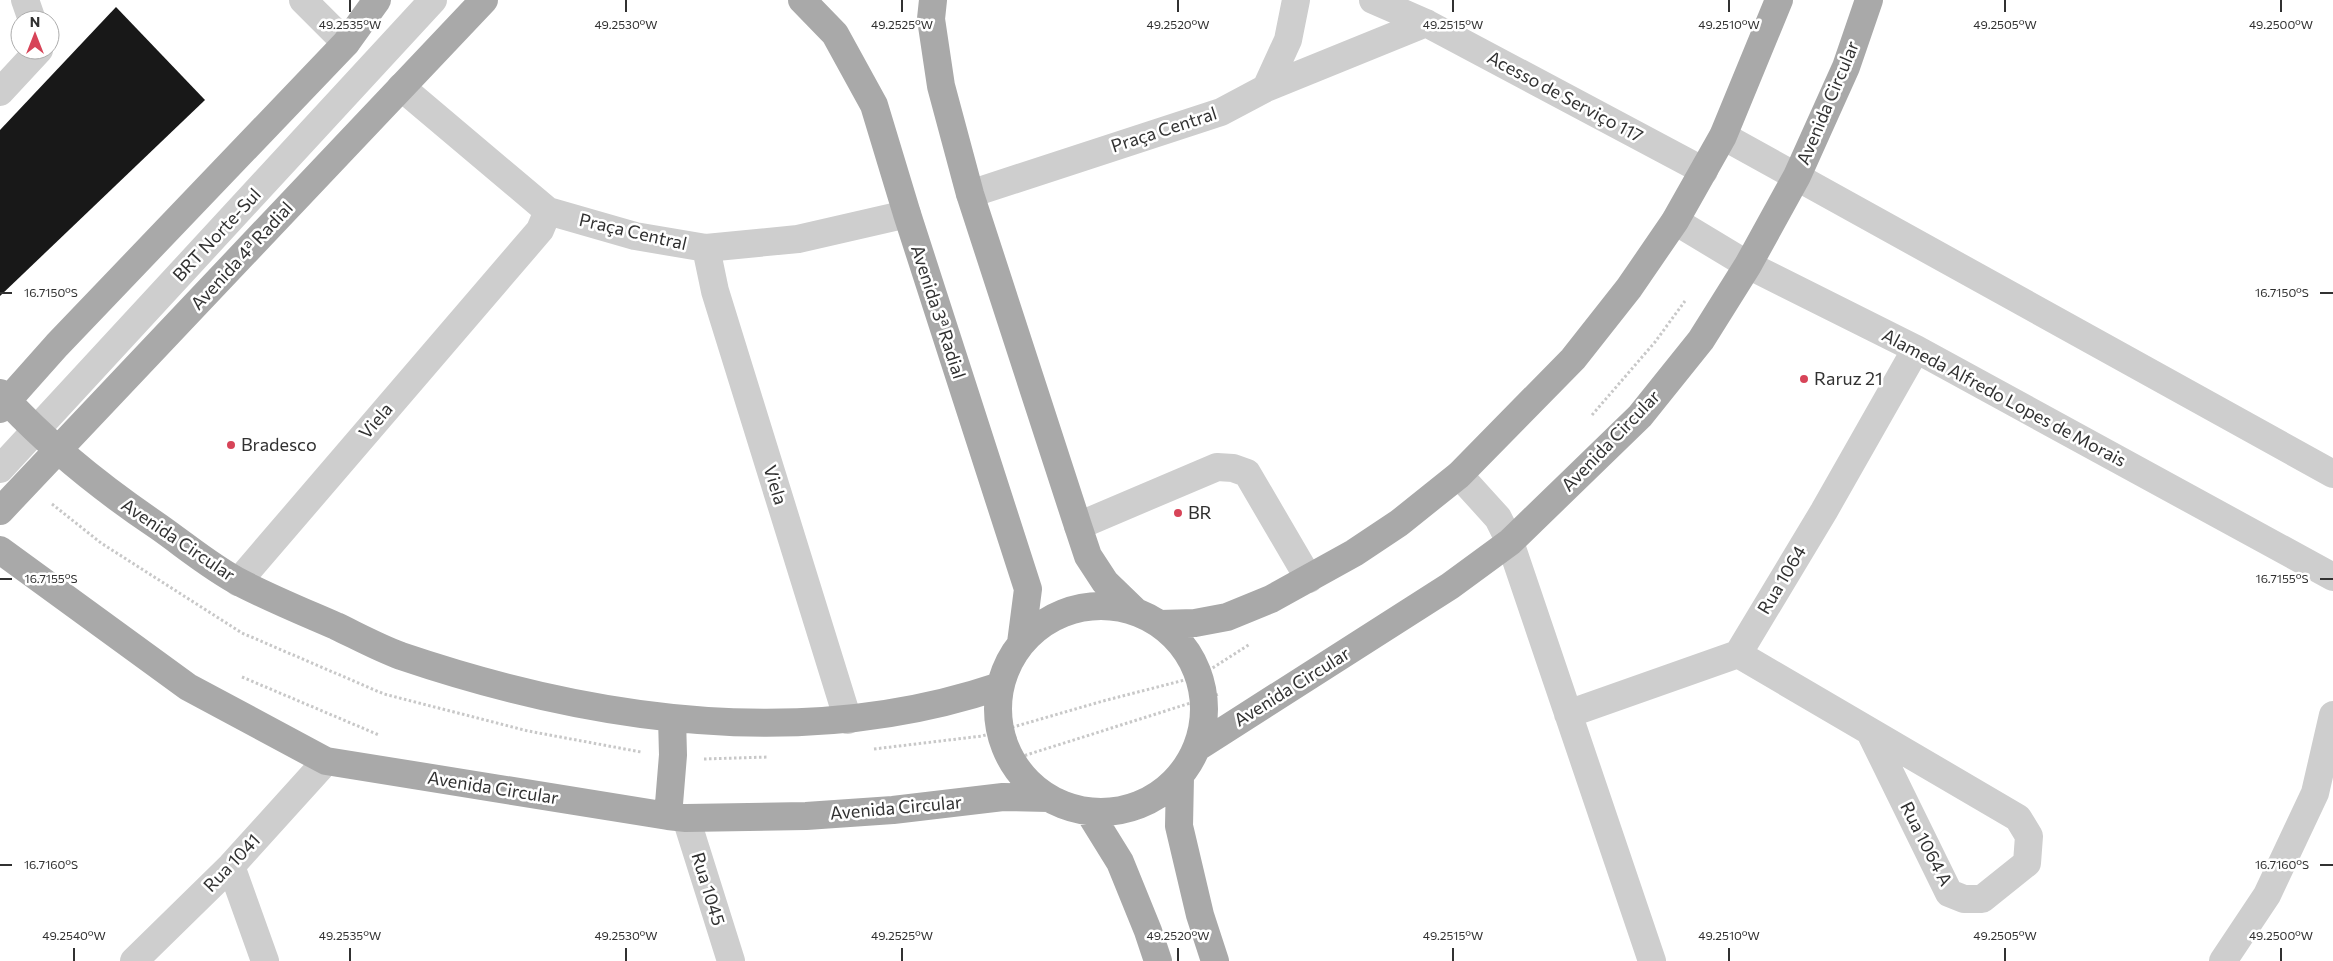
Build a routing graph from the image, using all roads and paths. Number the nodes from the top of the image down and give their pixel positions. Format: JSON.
{"nodes":[{"id":1,"x":303,"y":0,"type":"edge"},
{"id":2,"x":378,"y":0,"type":"edge"},
{"id":3,"x":433,"y":0,"type":"edge"},
{"id":4,"x":484,"y":0,"type":"edge"},
{"id":5,"x":802,"y":0,"type":"edge"},
{"id":6,"x":933,"y":0,"type":"edge"},
{"id":7,"x":1296,"y":0,"type":"edge"},
{"id":8,"x":1372,"y":0,"type":"edge"},
{"id":9,"x":1779,"y":0,"type":"edge"},
{"id":10,"x":1869,"y":0,"type":"edge"},
{"id":11,"x":1426,"y":23,"type":"junction"},
{"id":12,"x":346,"y":44,"type":"junction"},
{"id":13,"x":30,"y":60,"type":"edge"},
{"id":14,"x":401,"y":87,"type":"junction"},
{"id":15,"x":1266,"y":88,"type":"junction"},
{"id":16,"x":0,"y":92,"type":"edge"},
{"id":17,"x":1723,"y":136,"type":"junction"},
{"id":18,"x":1704,"y":171,"type":"junction"},
{"id":19,"x":1797,"y":176,"type":"junction"},
{"id":20,"x":970,"y":194,"type":"junction"},
{"id":21,"x":548,"y":211,"type":"junction"},
{"id":22,"x":907,"y":214,"type":"junction"},
{"id":23,"x":1675,"y":221,"type":"junction"},
{"id":24,"x":706,"y":248,"type":"junction"},
{"id":25,"x":1748,"y":265,"type":"junction"},
{"id":26,"x":1916,"y":349,"type":"junction"},
{"id":27,"x":3,"y":401,"type":"edge"},
{"id":28,"x":36,"y":429,"type":"junction"},
{"id":29,"x":59,"y":451,"type":"junction"},
{"id":30,"x":0,"y":468,"type":"edge"},
{"id":31,"x":2333,"y":474,"type":"edge"},
{"id":32,"x":1459,"y":475,"type":"junction"},
{"id":33,"x":0,"y":511,"type":"edge"},
{"id":34,"x":1078,"y":526,"type":"junction"},
{"id":35,"x":1510,"y":542,"type":"junction"},
{"id":36,"x":0,"y":550,"type":"edge"},
{"id":37,"x":2333,"y":577,"type":"edge"},
{"id":38,"x":1309,"y":579,"type":"junction"},
{"id":39,"x":238,"y":582,"type":"junction"},
{"id":40,"x":1134,"y":611,"type":"junction"},
{"id":41,"x":1160,"y":624,"type":"junction"},
{"id":42,"x":1021,"y":643,"type":"junction"},
{"id":43,"x":1738,"y":654,"type":"junction"},
{"id":44,"x":1000,"y":686,"type":"junction"},
{"id":45,"x":1568,"y":714,"type":"junction"},
{"id":46,"x":2333,"y":715,"type":"edge"},
{"id":47,"x":672,"y":718,"type":"junction"},
{"id":48,"x":848,"y":720,"type":"junction"},
{"id":49,"x":1871,"y":734,"type":"junction"},
{"id":50,"x":1198,"y":746,"type":"junction"},
{"id":51,"x":326,"y":761,"type":"junction"},
{"id":52,"x":1180,"y":777,"type":"junction"},
{"id":53,"x":1049,"y":798,"type":"junction"},
{"id":54,"x":1089,"y":812,"type":"junction"},
{"id":55,"x":677,"y":817,"type":"junction"},
{"id":56,"x":231,"y":866,"type":"junction"},
{"id":57,"x":134,"y":961,"type":"edge"},
{"id":58,"x":265,"y":961,"type":"edge"},
{"id":59,"x":730,"y":961,"type":"edge"},
{"id":60,"x":1158,"y":961,"type":"edge"},
{"id":61,"x":1214,"y":961,"type":"edge"},
{"id":62,"x":1652,"y":961,"type":"edge"},
{"id":63,"x":2223,"y":961,"type":"edge"}],
"edges":[{"from":1,"to":12,"type":"street"},
{"from":2,"to":12,"type":"main road"},
{"from":3,"to":28,"type":"street","name":"BRT Norte-Sul"},
{"from":4,"to":14,"type":"main road","name":"Avenida 4ª Radial"},
{"from":5,"to":22,"type":"main road","name":"Avenida 3ª Radial"},
{"from":6,"to":20,"type":"main road"},
{"from":7,"to":15,"type":"street"},
{"from":8,"to":11,"type":"street","name":"Acesso de Serviço 117"},
{"from":9,"to":17,"type":"main road"},
{"from":10,"to":19,"type":"main road","name":"Avenida Circular"},
{"from":11,"to":15,"type":"street"},
{"from":11,"to":18,"type":"street","name":"Acesso de Serviço 117"},
{"from":12,"to":27,"type":"main road"},
{"from":13,"to":16,"type":"street"},
{"from":14,"to":21,"type":"street","name":"Praça Central"},
{"from":14,"to":29,"type":"main road","name":"Avenida 4ª Radial"},
{"from":15,"to":20,"type":"street","name":"Praça Central"},
{"from":17,"to":18,"type":"main road"},
{"from":17,"to":19,"type":"street"},
{"from":18,"to":23,"type":"main road"},
{"from":19,"to":25,"type":"main road","name":"Avenida Circular"},
{"from":19,"to":31,"type":"street"},
{"from":20,"to":34,"type":"main road"},
{"from":21,"to":24,"type":"street","name":"Praça Central"},
{"from":21,"to":39,"type":"street","name":"Viela"},
{"from":22,"to":24,"type":"street","name":"Praça Central"},
{"from":22,"to":42,"type":"main road","name":"Avenida 3ª Radial"},
{"from":23,"to":25,"type":"street","name":"Alameda Alfredo Lopes de Morais"},
{"from":23,"to":32,"type":"main road"},
{"from":24,"to":48,"type":"street","name":"Viela"},
{"from":25,"to":26,"type":"street","name":"Alameda Alfredo Lopes de Morais"},
{"from":25,"to":35,"type":"main road","name":"Avenida Circular"},
{"from":26,"to":37,"type":"street","name":"Alameda Alfredo Lopes de Morais"},
{"from":26,"to":43,"type":"street","name":"Rua 1064"},
{"from":27,"to":28,"type":"main road","name":"Avenida Circular"},
{"from":28,"to":29,"type":"main road","name":"Avenida Circular"},
{"from":28,"to":30,"type":"street","name":"BRT Norte-Sul"},
{"from":29,"to":33,"type":"main road","name":"Avenida 4ª Radial"},
{"from":29,"to":39,"type":"main road","name":"Avenida Circular"},
{"from":32,"to":35,"type":"street"},
{"from":32,"to":38,"type":"main road"},
{"from":34,"to":38,"type":"street"},
{"from":34,"to":40,"type":"main road"},
{"from":35,"to":45,"type":"street"},
{"from":35,"to":50,"type":"main road","name":"Avenida Circular"},
{"from":36,"to":51,"type":"main road","name":"Avenida Circular"},
{"from":38,"to":41,"type":"main road"},
{"from":39,"to":47,"type":"main road","name":"Avenida Circular"},
{"from":40,"to":41,"type":"main road"},
{"from":40,"to":42,"type":"main road"},
{"from":41,"to":50,"type":"main road"},
{"from":42,"to":44,"type":"main road"},
{"from":43,"to":45,"type":"street"},
{"from":43,"to":49,"type":"street","name":"Rua 1064 A"},
{"from":44,"to":48,"type":"main road","name":"Avenida Circular"},
{"from":44,"to":53,"type":"main road"},
{"from":45,"to":62,"type":"street"},
{"from":46,"to":63,"type":"street"},
{"from":47,"to":48,"type":"main road","name":"Avenida Circular"},
{"from":47,"to":55,"type":"main road"},
{"from":49,"to":49,"type":"street","name":"Rua 1064 A"},
{"from":50,"to":52,"type":"main road"},
{"from":51,"to":55,"type":"main road","name":"Avenida Circular"},
{"from":51,"to":56,"type":"street","name":"Rua 1041"},
{"from":52,"to":54,"type":"main road"},
{"from":52,"to":61,"type":"main road"},
{"from":53,"to":54,"type":"main road"},
{"from":53,"to":55,"type":"main road","name":"Avenida Circular"},
{"from":54,"to":60,"type":"main road"},
{"from":55,"to":59,"type":"street","name":"Rua 1045"},
{"from":56,"to":57,"type":"street","name":"Rua 1041"},
{"from":56,"to":58,"type":"street"}]}
